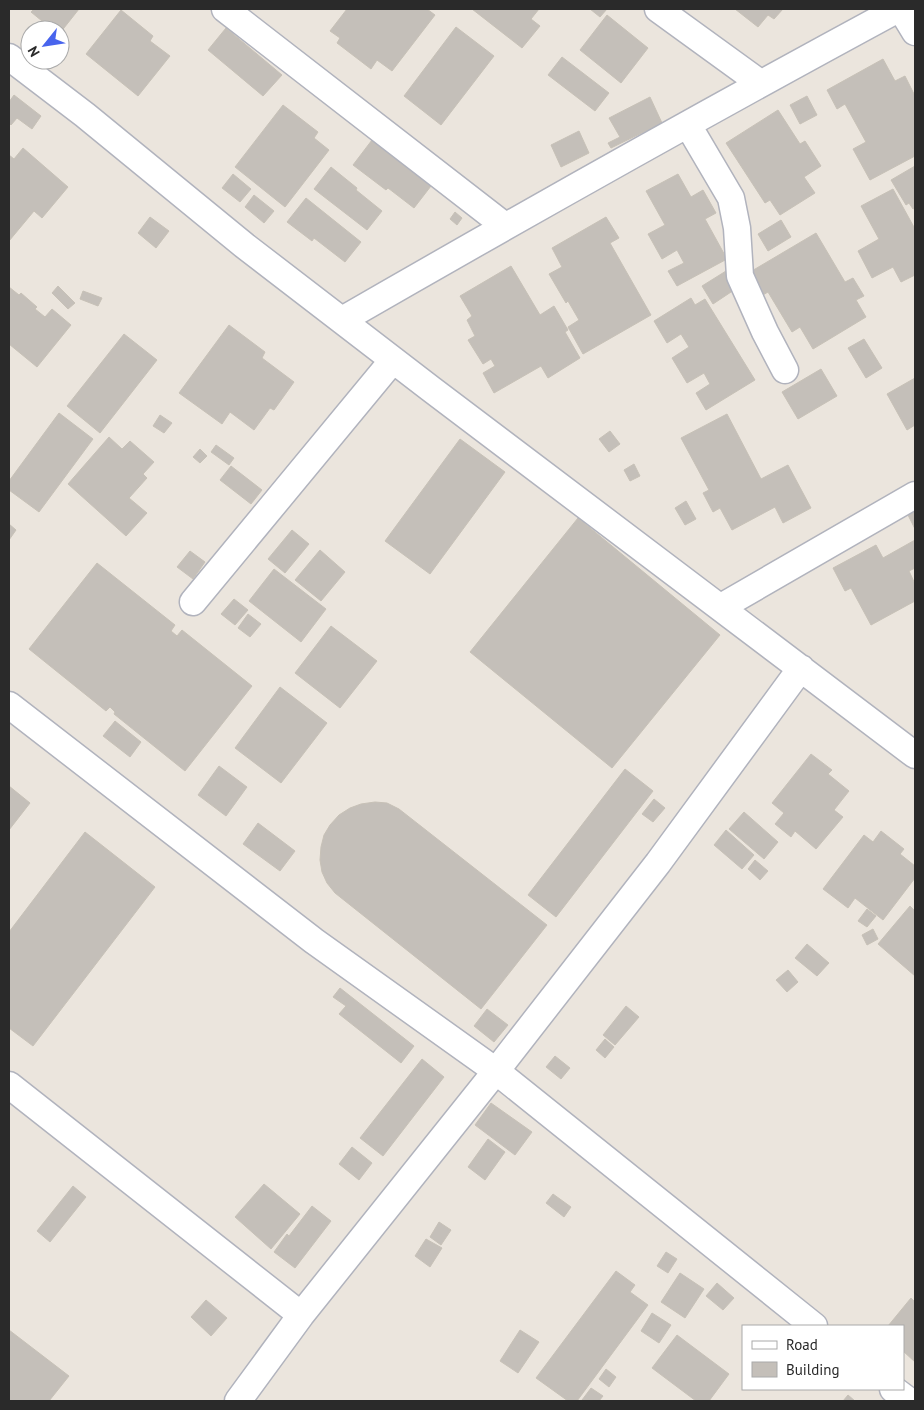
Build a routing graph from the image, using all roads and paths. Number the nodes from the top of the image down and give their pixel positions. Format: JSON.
{"nodes":[{"id":1,"x":225,"y":9,"type":"edge"},
{"id":2,"x":658,"y":9,"type":"edge"},
{"id":3,"x":900,"y":9,"type":"edge"},
{"id":4,"x":915,"y":32,"type":"edge"},
{"id":5,"x":9,"y":57,"type":"edge"},
{"id":6,"x":760,"y":83,"type":"junction"},
{"id":7,"x":688,"y":125,"type":"junction"},
{"id":8,"x":505,"y":226,"type":"junction"},
{"id":9,"x":342,"y":320,"type":"junction"},
{"id":10,"x":393,"y":360,"type":"junction"},
{"id":11,"x":785,"y":370,"type":"dead end"},
{"id":12,"x":915,"y":495,"type":"edge"},
{"id":13,"x":193,"y":602,"type":"dead end"},
{"id":14,"x":721,"y":607,"type":"junction"},
{"id":15,"x":801,"y":668,"type":"junction"},
{"id":16,"x":9,"y":705,"type":"edge"},
{"id":17,"x":915,"y":755,"type":"edge"},
{"id":18,"x":496,"y":1071,"type":"junction"},
{"id":19,"x":9,"y":1085,"type":"edge"},
{"id":20,"x":301,"y":1315,"type":"junction"},
{"id":21,"x":813,"y":1325,"type":"edge"},
{"id":22,"x":894,"y":1390,"type":"edge"},
{"id":23,"x":238,"y":1401,"type":"edge"},
{"id":24,"x":909,"y":1401,"type":"edge"}],
"edges":[{"from":1,"to":8,"type":"street"},
{"from":2,"to":6,"type":"street"},
{"from":3,"to":4,"type":"street"},
{"from":3,"to":6,"type":"street"},
{"from":5,"to":9,"type":"street"},
{"from":6,"to":7,"type":"street"},
{"from":7,"to":8,"type":"street"},
{"from":7,"to":11,"type":"street"},
{"from":8,"to":9,"type":"street"},
{"from":9,"to":10,"type":"street"},
{"from":10,"to":13,"type":"street"},
{"from":10,"to":14,"type":"street"},
{"from":12,"to":14,"type":"street"},
{"from":14,"to":15,"type":"street"},
{"from":15,"to":17,"type":"street"},
{"from":15,"to":18,"type":"street"},
{"from":16,"to":18,"type":"street"},
{"from":18,"to":20,"type":"street"},
{"from":18,"to":21,"type":"street"},
{"from":19,"to":20,"type":"street"},
{"from":20,"to":23,"type":"street"},
{"from":22,"to":24,"type":"street"}]}
